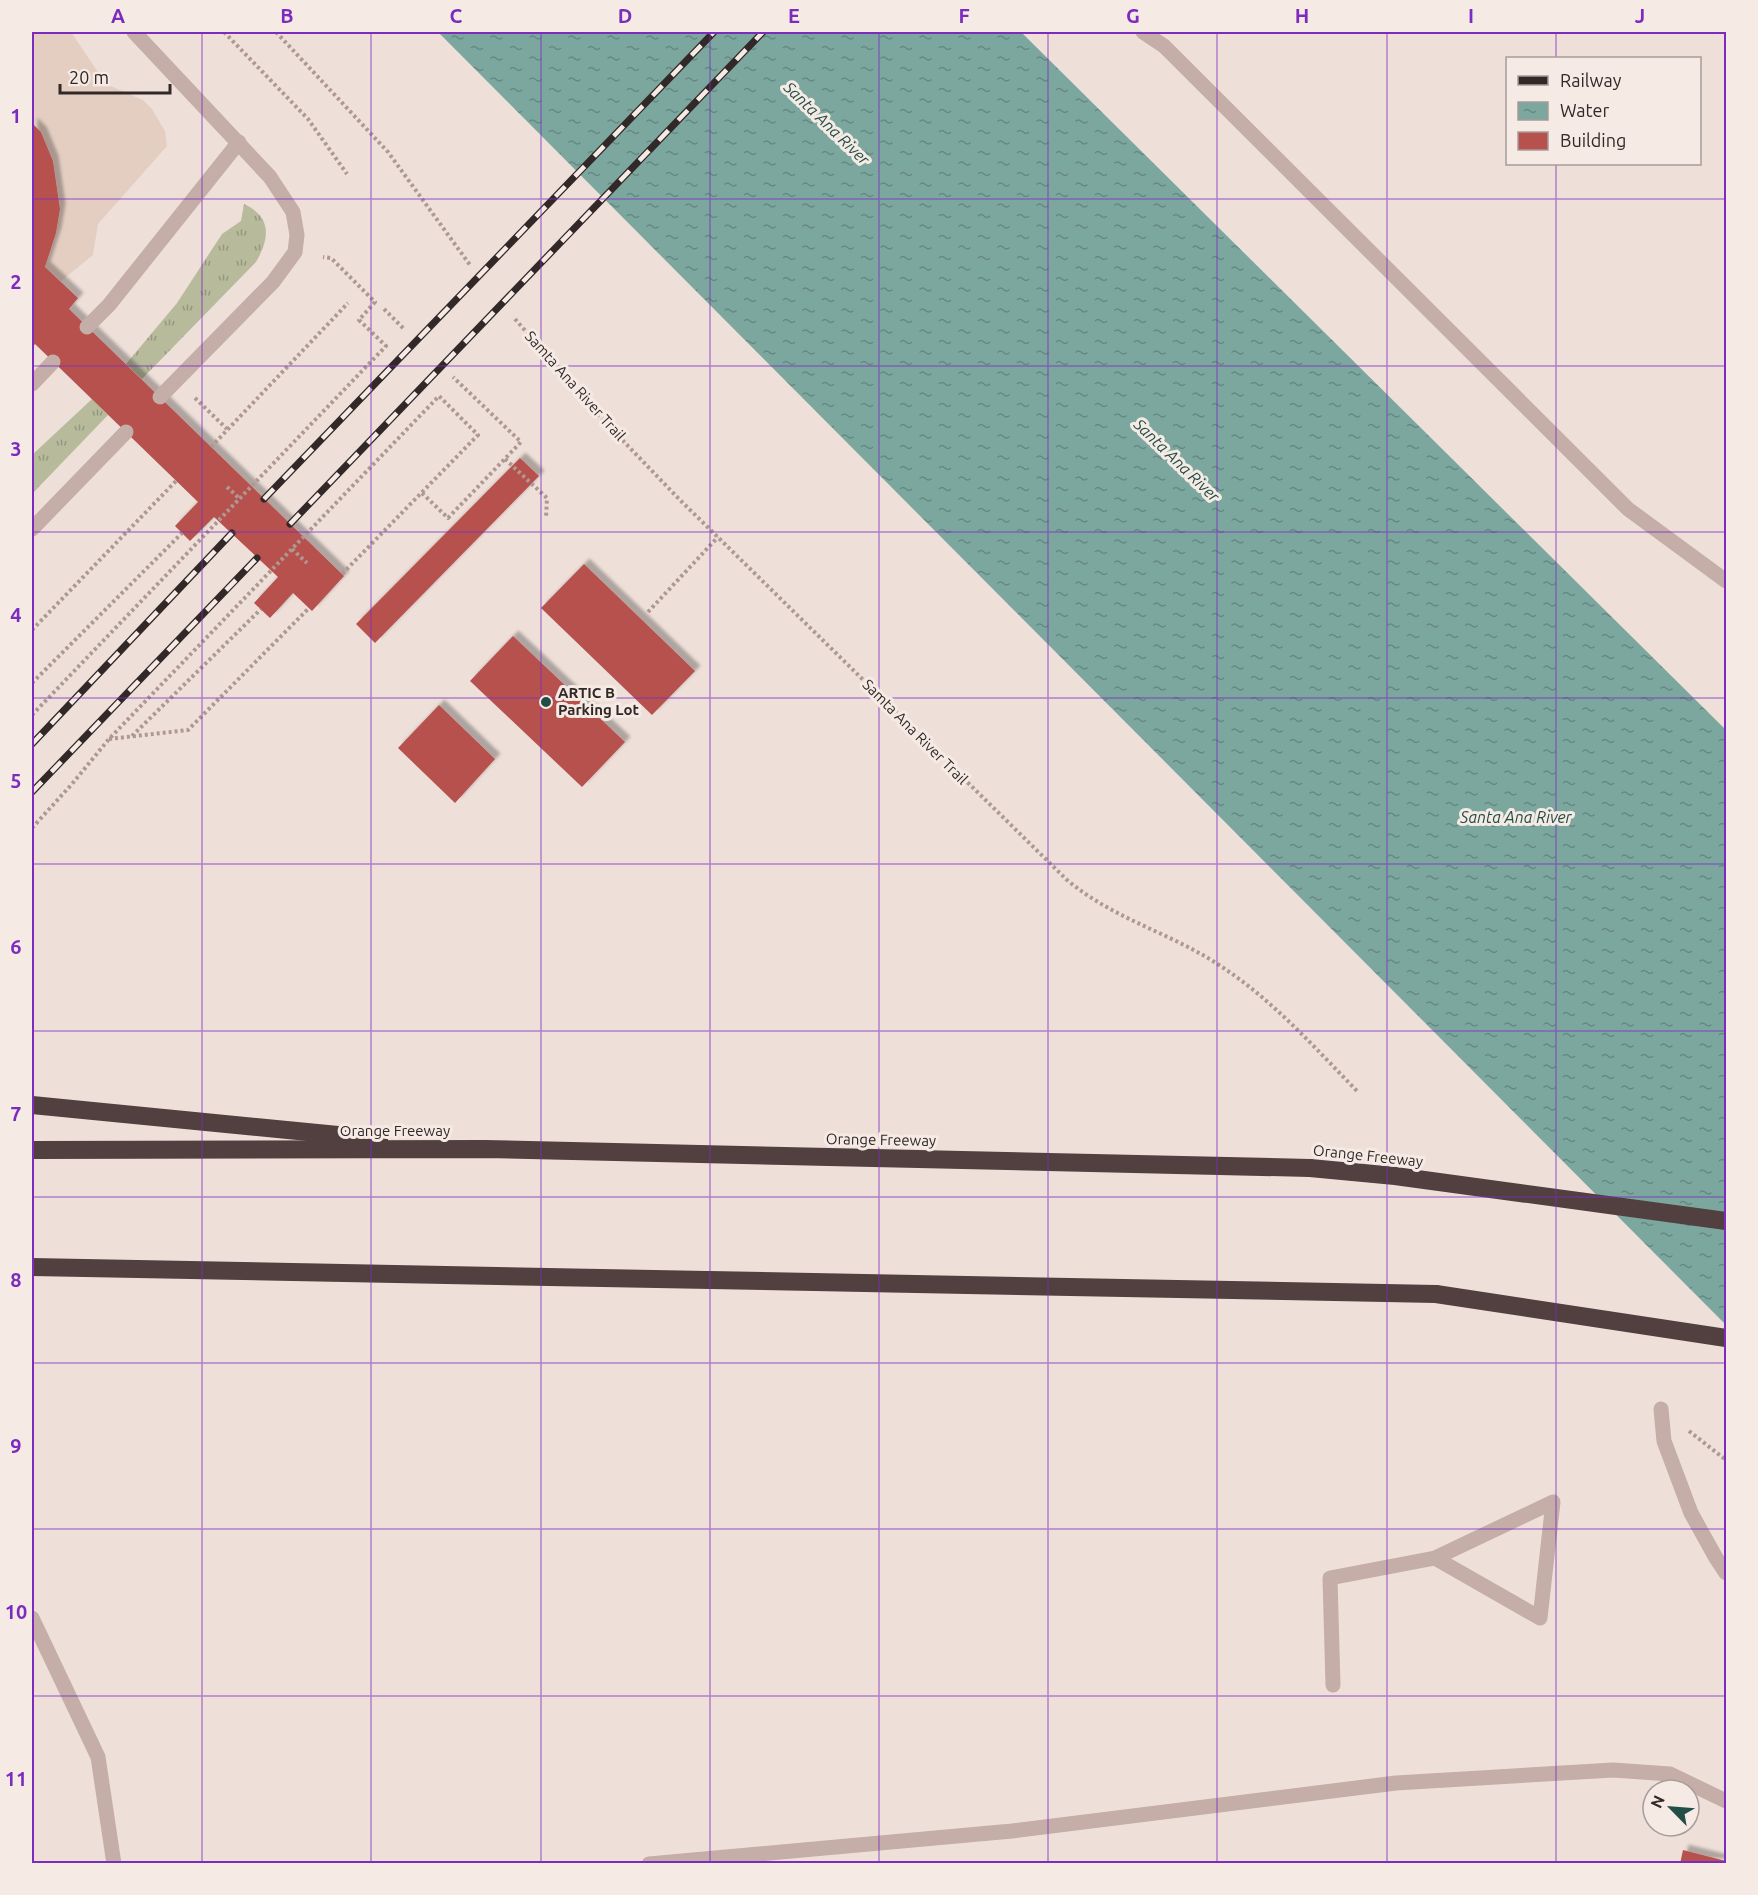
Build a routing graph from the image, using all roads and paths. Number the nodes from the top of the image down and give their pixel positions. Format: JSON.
{"nodes":[{"id":1,"x":134,"y":32,"type":"edge"},
{"id":2,"x":224,"y":32,"type":"edge"},
{"id":3,"x":276,"y":32,"type":"edge"},
{"id":4,"x":1143,"y":32,"type":"edge"},
{"id":5,"x":239,"y":142,"type":"junction"},
{"id":6,"x":347,"y":174,"type":"dead end"},
{"id":7,"x":323,"y":256,"type":"dead end"},
{"id":8,"x":470,"y":265,"type":"dead end"},
{"id":9,"x":348,"y":303,"type":"dead end"},
{"id":10,"x":384,"y":309,"type":"dead end"},
{"id":11,"x":516,"y":319,"type":"dead end"},
{"id":12,"x":87,"y":327,"type":"dead end"},
{"id":13,"x":404,"y":329,"type":"dead end"},
{"id":14,"x":53,"y":362,"type":"dead end"},
{"id":15,"x":453,"y":376,"type":"dead end"},
{"id":16,"x":177,"y":381,"type":"junction"},
{"id":17,"x":32,"y":384,"type":"edge"},
{"id":18,"x":160,"y":397,"type":"dead end"},
{"id":19,"x":227,"y":429,"type":"junction"},
{"id":20,"x":126,"y":432,"type":"dead end"},
{"id":21,"x":211,"y":447,"type":"dead end"},
{"id":22,"x":505,"y":459,"type":"junction"},
{"id":23,"x":176,"y":481,"type":"dead end"},
{"id":24,"x":227,"y":487,"type":"dead end"},
{"id":25,"x":422,"y":493,"type":"junction"},
{"id":26,"x":240,"y":499,"type":"junction"},
{"id":27,"x":546,"y":518,"type":"dead end"},
{"id":28,"x":32,"y":529,"type":"edge"},
{"id":29,"x":182,"y":533,"type":"dead end"},
{"id":30,"x":718,"y":537,"type":"junction"},
{"id":31,"x":292,"y":549,"type":"junction"},
{"id":32,"x":307,"y":562,"type":"dead end"},
{"id":33,"x":342,"y":574,"type":"dead end"},
{"id":34,"x":1726,"y":581,"type":"edge"},
{"id":35,"x":309,"y":608,"type":"dead end"},
{"id":36,"x":261,"y":609,"type":"dead end"},
{"id":37,"x":648,"y":612,"type":"dead end"},
{"id":38,"x":32,"y":630,"type":"edge"},
{"id":39,"x":32,"y":683,"type":"edge"},
{"id":40,"x":32,"y":715,"type":"edge"},
{"id":41,"x":131,"y":736,"type":"junction"},
{"id":42,"x":109,"y":739,"type":"junction"},
{"id":43,"x":32,"y":828,"type":"edge"},
{"id":44,"x":1358,"y":1092,"type":"dead end"},
{"id":45,"x":32,"y":1105,"type":"edge"},
{"id":46,"x":485,"y":1149,"type":"junction"},
{"id":47,"x":32,"y":1150,"type":"edge"},
{"id":48,"x":1726,"y":1221,"type":"edge"},
{"id":49,"x":32,"y":1267,"type":"edge"},
{"id":50,"x":1726,"y":1338,"type":"edge"},
{"id":51,"x":1660,"y":1409,"type":"joint"},
{"id":52,"x":1726,"y":1460,"type":"edge"},
{"id":53,"x":1435,"y":1558,"type":"junction"},
{"id":54,"x":1726,"y":1573,"type":"edge"},
{"id":55,"x":32,"y":1618,"type":"edge"},
{"id":56,"x":1332,"y":1685,"type":"dead end"},
{"id":57,"x":1726,"y":1801,"type":"edge"},
{"id":58,"x":114,"y":1863,"type":"edge"},
{"id":59,"x":649,"y":1863,"type":"edge"}],
"edges":[{"from":1,"to":5,"type":"lane"},
{"from":2,"to":6,"type":"path"},
{"from":3,"to":8,"type":"path"},
{"from":4,"to":34,"type":"lane"},
{"from":5,"to":12,"type":"lane"},
{"from":5,"to":16,"type":"lane"},
{"from":7,"to":26,"type":"path"},
{"from":9,"to":19,"type":"path"},
{"from":10,"to":13,"type":"path"},
{"from":11,"to":30,"type":"path","name":"Samta Ana River Trail"},
{"from":14,"to":17,"type":"lane"},
{"from":15,"to":22,"type":"path"},
{"from":16,"to":18,"type":"lane"},
{"from":16,"to":19,"type":"path"},
{"from":19,"to":21,"type":"path"},
{"from":20,"to":28,"type":"lane"},
{"from":22,"to":25,"type":"path"},
{"from":22,"to":27,"type":"path"},
{"from":23,"to":38,"type":"path"},
{"from":24,"to":26,"type":"path"},
{"from":25,"to":31,"type":"path"},
{"from":25,"to":33,"type":"path"},
{"from":26,"to":40,"type":"path"},
{"from":29,"to":39,"type":"path"},
{"from":30,"to":37,"type":"path"},
{"from":30,"to":44,"type":"path","name":"Samta Ana River Trail"},
{"from":31,"to":32,"type":"path"},
{"from":31,"to":42,"type":"path"},
{"from":35,"to":41,"type":"path"},
{"from":36,"to":41,"type":"path"},
{"from":41,"to":42,"type":"path"},
{"from":42,"to":43,"type":"path"},
{"from":45,"to":46,"type":"highway"},
{"from":46,"to":47,"type":"highway","name":"Orange Freeway"},
{"from":46,"to":48,"type":"highway","name":"Orange Freeway","bridge":true},
{"from":49,"to":50,"type":"highway","bridge":true},
{"from":51,"to":52,"type":"path"},
{"from":51,"to":54,"type":"lane"},
{"from":53,"to":53,"type":"lane"},
{"from":53,"to":56,"type":"lane"},
{"from":55,"to":58,"type":"lane"},
{"from":57,"to":59,"type":"lane"}]}
